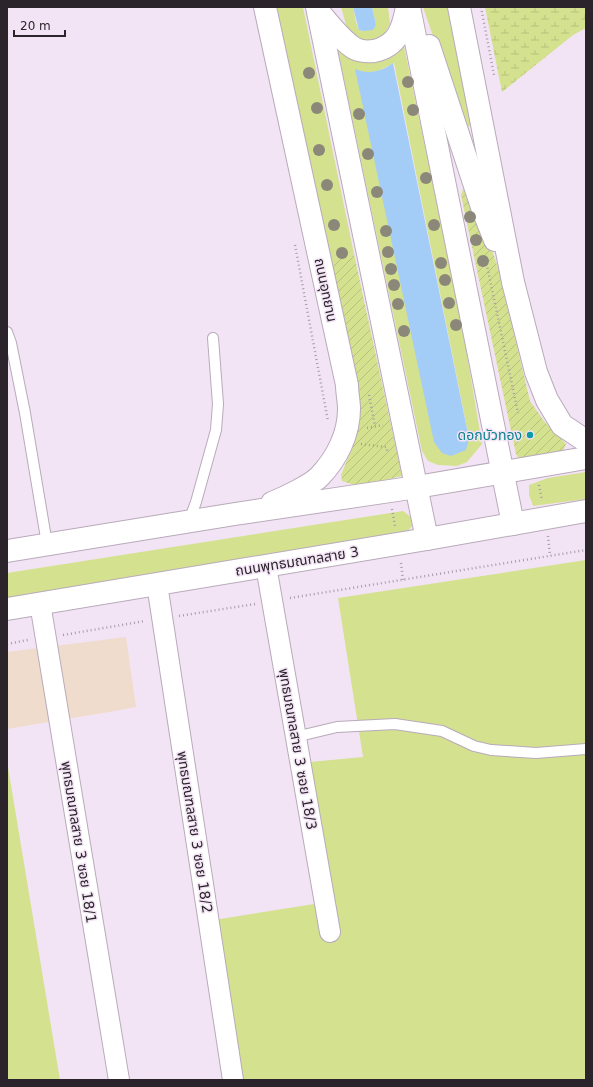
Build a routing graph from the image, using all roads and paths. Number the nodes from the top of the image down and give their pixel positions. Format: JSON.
{"nodes":[{"id":1,"x":265,"y":7,"type":"edge"},
{"id":2,"x":408,"y":7,"type":"edge"},
{"id":3,"x":415,"y":7,"type":"edge"},
{"id":4,"x":459,"y":7,"type":"edge"},
{"id":5,"x":481,"y":7,"type":"edge"},
{"id":6,"x":318,"y":10,"type":"edge"},
{"id":7,"x":494,"y":77,"type":"dead end"},
{"id":8,"x":484,"y":251,"type":"dead end"},
{"id":9,"x":513,"y":282,"type":"junction"},
{"id":10,"x":7,"y":332,"type":"edge"},
{"id":11,"x":213,"y":338,"type":"dead end"},
{"id":12,"x":525,"y":412,"type":"dead end"},
{"id":13,"x":518,"y":413,"type":"junction"},
{"id":14,"x":514,"y":414,"type":"dead end"},
{"id":15,"x":386,"y":425,"type":"dead end"},
{"id":16,"x":362,"y":428,"type":"dead end"},
{"id":17,"x":586,"y":441,"type":"edge"},
{"id":18,"x":357,"y":443,"type":"dead end"},
{"id":19,"x":390,"y":449,"type":"dead end"},
{"id":20,"x":586,"y":458,"type":"edge"},
{"id":21,"x":503,"y":473,"type":"junction"},
{"id":22,"x":417,"y":488,"type":"junction"},
{"id":23,"x":586,"y":511,"type":"edge"},
{"id":24,"x":235,"y":514,"type":"junction"},
{"id":25,"x":189,"y":521,"type":"junction"},
{"id":26,"x":513,"y":524,"type":"junction"},
{"id":27,"x":427,"y":539,"type":"junction"},
{"id":28,"x":47,"y":544,"type":"junction"},
{"id":29,"x":586,"y":550,"type":"edge"},
{"id":30,"x":7,"y":551,"type":"edge"},
{"id":31,"x":266,"y":566,"type":"junction"},
{"id":32,"x":157,"y":584,"type":"junction"},
{"id":33,"x":272,"y":601,"type":"junction"},
{"id":34,"x":40,"y":603,"type":"junction"},
{"id":35,"x":7,"y":609,"type":"edge"},
{"id":36,"x":162,"y":619,"type":"junction"},
{"id":37,"x":45,"y":637,"type":"junction"},
{"id":38,"x":7,"y":644,"type":"edge"},
{"id":39,"x":296,"y":737,"type":"junction"},
{"id":40,"x":586,"y":749,"type":"edge"},
{"id":41,"x":330,"y":932,"type":"dead end"},
{"id":42,"x":119,"y":1080,"type":"edge"},
{"id":43,"x":233,"y":1080,"type":"edge"}],
"edges":[{"from":1,"to":24,"type":"main road","name":"ถนนอุทยาน"},
{"from":2,"to":6,"type":"main road"},
{"from":2,"to":21,"type":"main road"},
{"from":3,"to":9,"type":"main road"},
{"from":4,"to":9,"type":"main road"},
{"from":5,"to":7,"type":"path"},
{"from":6,"to":22,"type":"main road"},
{"from":8,"to":13,"type":"path"},
{"from":9,"to":17,"type":"main road"},
{"from":10,"to":28,"type":"lane"},
{"from":11,"to":25,"type":"lane"},
{"from":12,"to":13,"type":"path"},
{"from":13,"to":14,"type":"path"},
{"from":15,"to":16,"type":"path"},
{"from":18,"to":19,"type":"path"},
{"from":20,"to":21,"type":"main road"},
{"from":21,"to":22,"type":"main road"},
{"from":21,"to":26,"type":"main road"},
{"from":22,"to":24,"type":"main road"},
{"from":22,"to":27,"type":"main road"},
{"from":23,"to":26,"type":"main road","name":"ถนนพุทธมณฑลสาย 3"},
{"from":24,"to":25,"type":"main road"},
{"from":25,"to":28,"type":"main road"},
{"from":26,"to":27,"type":"main road","name":"ถนนพุทธมณฑลสาย 3"},
{"from":27,"to":31,"type":"main road","name":"ถนนพุทธมณฑลสาย 3"},
{"from":28,"to":30,"type":"main road"},
{"from":29,"to":33,"type":"path"},
{"from":31,"to":32,"type":"main road","name":"ถนนพุทธมณฑลสาย 3"},
{"from":31,"to":33,"type":"street","name":"พุทธมณฑลสาย 3 ซอย 18/3"},
{"from":32,"to":34,"type":"main road","name":"ถนนพุทธมณฑลสาย 3"},
{"from":32,"to":36,"type":"street","name":"พุทธมณฑลสาย 3 ซอย 18/2"},
{"from":33,"to":36,"type":"path"},
{"from":33,"to":39,"type":"street","name":"พุทธมณฑลสาย 3 ซอย 18/3"},
{"from":34,"to":35,"type":"main road","name":"ถนนพุทธมณฑลสาย 3"},
{"from":34,"to":37,"type":"street","name":"พุทธมณฑลสาย 3 ซอย 18/1"},
{"from":36,"to":37,"type":"path"},
{"from":36,"to":43,"type":"street","name":"พุทธมณฑลสาย 3 ซอย 18/2"},
{"from":37,"to":38,"type":"path"},
{"from":37,"to":42,"type":"street","name":"พุทธมณฑลสาย 3 ซอย 18/1"},
{"from":39,"to":40,"type":"lane"},
{"from":39,"to":41,"type":"street","name":"พุทธมณฑลสาย 3 ซอย 18/3"}]}
